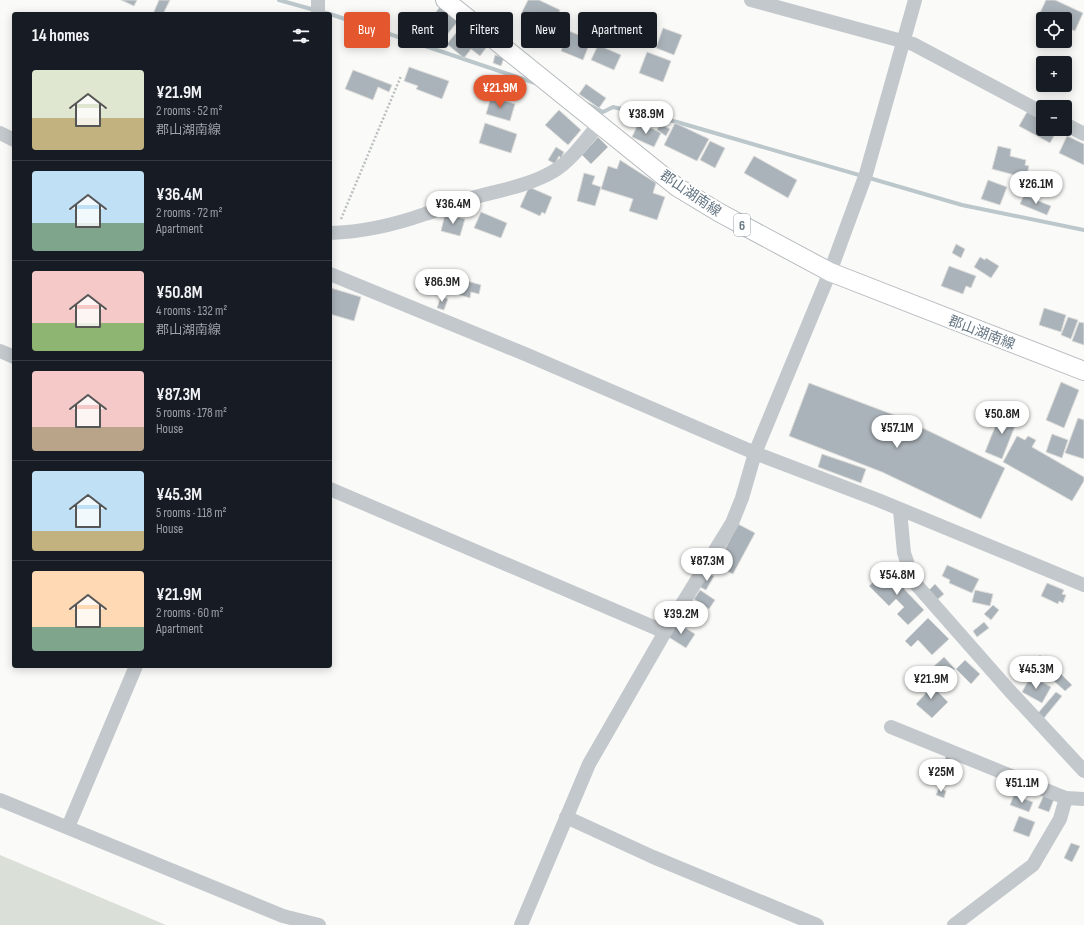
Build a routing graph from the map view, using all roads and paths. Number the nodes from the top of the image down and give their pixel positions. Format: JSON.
{"nodes":[{"id":1,"x":318,"y":0,"type":"edge"},
{"id":2,"x":445,"y":0,"type":"edge"},
{"id":3,"x":751,"y":0,"type":"edge"},
{"id":4,"x":915,"y":0,"type":"edge"},
{"id":5,"x":318,"y":12,"type":"edge"},
{"id":6,"x":904,"y":41,"type":"junction"},
{"id":7,"x":401,"y":76,"type":"dead end"},
{"id":8,"x":1036,"y":109,"type":"edge"},
{"id":9,"x":600,"y":123,"type":"junction"},
{"id":10,"x":1072,"y":128,"type":"edge"},
{"id":11,"x":0,"y":133,"type":"edge"},
{"id":12,"x":1084,"y":134,"type":"edge"},
{"id":13,"x":12,"y":139,"type":"edge"},
{"id":14,"x":333,"y":233,"type":"edge"},
{"id":15,"x":830,"y":272,"type":"junction"},
{"id":16,"x":332,"y":275,"type":"edge"},
{"id":17,"x":0,"y":351,"type":"edge"},
{"id":18,"x":12,"y":356,"type":"edge"},
{"id":19,"x":1084,"y":371,"type":"edge"},
{"id":20,"x":755,"y":453,"type":"junction"},
{"id":21,"x":332,"y":491,"type":"edge"},
{"id":22,"x":900,"y":510,"type":"junction"},
{"id":23,"x":1084,"y":585,"type":"edge"},
{"id":24,"x":665,"y":632,"type":"junction"},
{"id":25,"x":135,"y":668,"type":"edge"},
{"id":26,"x":891,"y":727,"type":"dead end"},
{"id":27,"x":1084,"y":771,"type":"edge"},
{"id":28,"x":1066,"y":798,"type":"junction"},
{"id":29,"x":1084,"y":799,"type":"edge"},
{"id":30,"x":0,"y":800,"type":"edge"},
{"id":31,"x":566,"y":817,"type":"junction"},
{"id":32,"x":68,"y":827,"type":"junction"},
{"id":33,"x":319,"y":925,"type":"edge"},
{"id":34,"x":521,"y":925,"type":"edge"},
{"id":35,"x":817,"y":925,"type":"edge"},
{"id":36,"x":954,"y":925,"type":"edge"}],
"edges":[{"from":1,"to":5,"type":"street"},
{"from":2,"to":9,"type":"main road","name":"郡山湖南線","number":"6"},
{"from":3,"to":6,"type":"street"},
{"from":4,"to":6,"type":"street"},
{"from":6,"to":8,"type":"street"},
{"from":6,"to":15,"type":"street"},
{"from":7,"to":14,"type":"path"},
{"from":9,"to":14,"type":"street"},
{"from":9,"to":15,"type":"main road","name":"郡山湖南線","number":"6"},
{"from":10,"to":12,"type":"street"},
{"from":11,"to":13,"type":"street"},
{"from":15,"to":19,"type":"main road","name":"郡山湖南線","number":"6"},
{"from":15,"to":20,"type":"street"},
{"from":16,"to":20,"type":"street"},
{"from":17,"to":18,"type":"street"},
{"from":20,"to":22,"type":"street"},
{"from":20,"to":24,"type":"street"},
{"from":21,"to":24,"type":"street"},
{"from":22,"to":23,"type":"street"},
{"from":22,"to":27,"type":"street"},
{"from":24,"to":31,"type":"street"},
{"from":25,"to":32,"type":"street"},
{"from":26,"to":28,"type":"street"},
{"from":28,"to":29,"type":"street"},
{"from":28,"to":36,"type":"street"},
{"from":30,"to":32,"type":"street"},
{"from":31,"to":34,"type":"street"},
{"from":31,"to":35,"type":"street"},
{"from":32,"to":33,"type":"street"}]}
